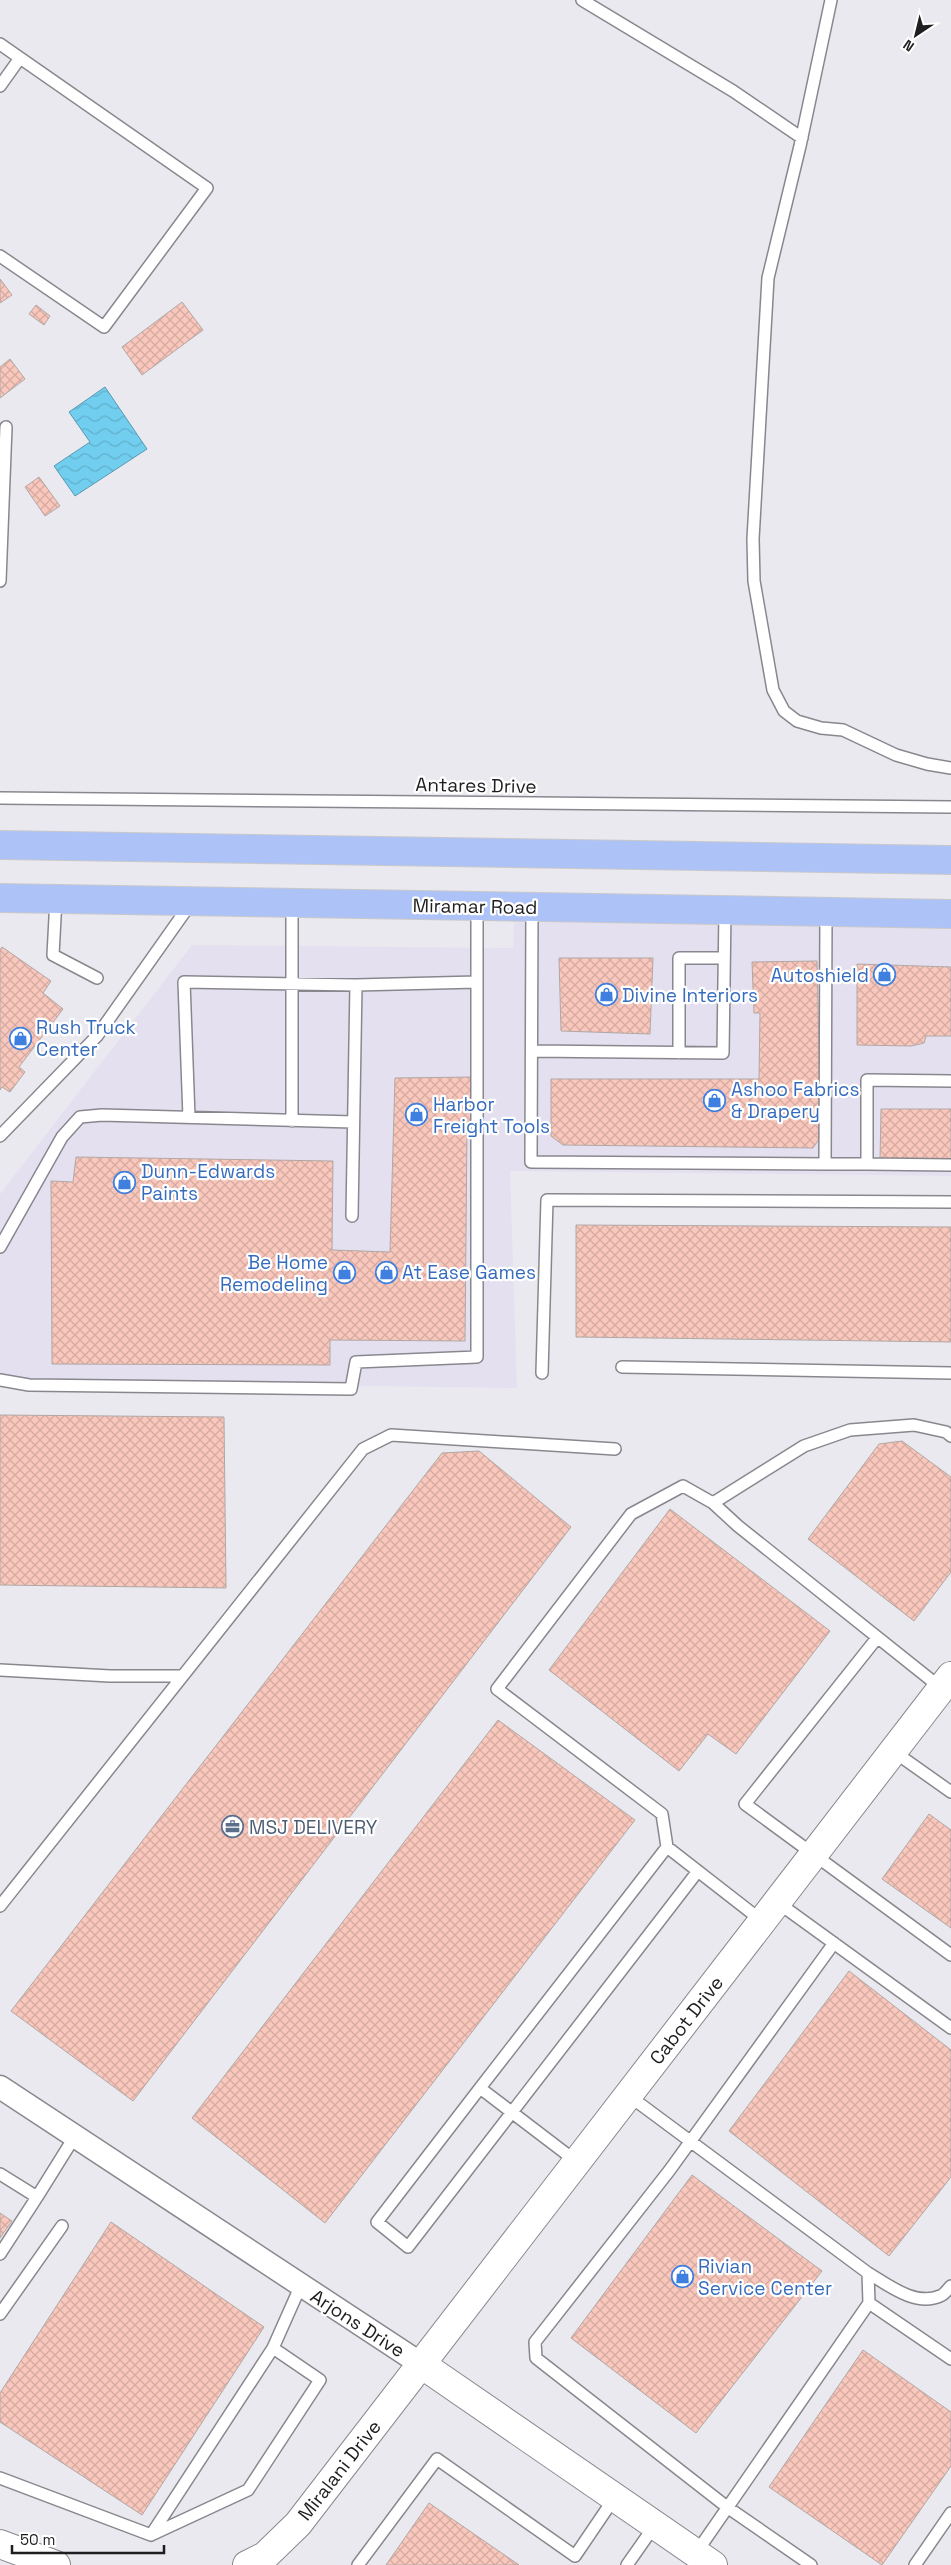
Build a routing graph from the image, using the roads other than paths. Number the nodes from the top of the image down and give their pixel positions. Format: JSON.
{"nodes":[{"id":1,"x":582,"y":0,"type":"edge"},
{"id":2,"x":831,"y":0,"type":"edge"},
{"id":3,"x":0,"y":44,"type":"edge"},
{"id":4,"x":20,"y":58,"type":"junction"},
{"id":5,"x":0,"y":86,"type":"edge"},
{"id":6,"x":802,"y":138,"type":"junction"},
{"id":7,"x":0,"y":256,"type":"edge"},
{"id":8,"x":6,"y":427,"type":"dead end"},
{"id":9,"x":0,"y":581,"type":"edge"},
{"id":10,"x":951,"y":768,"type":"edge"},
{"id":11,"x":0,"y":798,"type":"edge"},
{"id":12,"x":951,"y":807,"type":"edge"},
{"id":13,"x":0,"y":845,"type":"edge"},
{"id":14,"x":951,"y":860,"type":"edge"},
{"id":15,"x":0,"y":898,"type":"edge"},
{"id":16,"x":56,"y":899,"type":"junction"},
{"id":17,"x":192,"y":901,"type":"junction"},
{"id":18,"x":292,"y":903,"type":"junction"},
{"id":19,"x":477,"y":906,"type":"junction"},
{"id":20,"x":532,"y":907,"type":"junction"},
{"id":21,"x":725,"y":910,"type":"junction"},
{"id":22,"x":826,"y":912,"type":"junction"},
{"id":23,"x":951,"y":914,"type":"edge"},
{"id":24,"x":724,"y":958,"type":"junction"},
{"id":25,"x":97,"y":978,"type":"dead end"},
{"id":26,"x":477,"y":982,"type":"junction"},
{"id":27,"x":292,"y":983,"type":"junction"},
{"id":28,"x":356,"y":985,"type":"junction"},
{"id":29,"x":532,"y":1051,"type":"junction"},
{"id":30,"x":679,"y":1053,"type":"junction"},
{"id":31,"x":951,"y":1081,"type":"edge"},
{"id":32,"x":189,"y":1118,"type":"junction"},
{"id":33,"x":292,"y":1121,"type":"junction"},
{"id":34,"x":353,"y":1122,"type":"junction"},
{"id":35,"x":0,"y":1136,"type":"edge"},
{"id":36,"x":825,"y":1164,"type":"junction"},
{"id":37,"x":867,"y":1164,"type":"junction"},
{"id":38,"x":951,"y":1165,"type":"edge"},
{"id":39,"x":951,"y":1202,"type":"edge"},
{"id":40,"x":352,"y":1216,"type":"dead end"},
{"id":41,"x":0,"y":1247,"type":"edge"},
{"id":42,"x":622,"y":1367,"type":"dead end"},
{"id":43,"x":951,"y":1373,"type":"edge"},
{"id":44,"x":542,"y":1374,"type":"dead end"},
{"id":45,"x":0,"y":1380,"type":"edge"},
{"id":46,"x":951,"y":1436,"type":"edge"},
{"id":47,"x":615,"y":1450,"type":"dead end"},
{"id":48,"x":713,"y":1503,"type":"junction"},
{"id":49,"x":877,"y":1638,"type":"junction"},
{"id":50,"x":0,"y":1670,"type":"edge"},
{"id":51,"x":182,"y":1676,"type":"junction"},
{"id":52,"x":948,"y":1686,"type":"edge"},
{"id":53,"x":893,"y":1750,"type":"junction"},
{"id":54,"x":951,"y":1792,"type":"edge"},
{"id":55,"x":667,"y":1847,"type":"junction"},
{"id":56,"x":813,"y":1855,"type":"junction"},
{"id":57,"x":698,"y":1871,"type":"junction"},
{"id":58,"x":0,"y":1906,"type":"edge"},
{"id":59,"x":770,"y":1911,"type":"junction"},
{"id":60,"x":834,"y":1943,"type":"junction"},
{"id":61,"x":951,"y":1955,"type":"edge"},
{"id":62,"x":951,"y":2028,"type":"edge"},
{"id":63,"x":0,"y":2087,"type":"edge"},
{"id":64,"x":480,"y":2088,"type":"junction"},
{"id":65,"x":628,"y":2095,"type":"junction"},
{"id":66,"x":512,"y":2112,"type":"junction"},
{"id":67,"x":75,"y":2136,"type":"junction"},
{"id":68,"x":691,"y":2140,"type":"junction"},
{"id":69,"x":576,"y":2162,"type":"junction"},
{"id":70,"x":0,"y":2174,"type":"edge"},
{"id":71,"x":36,"y":2197,"type":"junction"},
{"id":72,"x":62,"y":2226,"type":"dead end"},
{"id":73,"x":0,"y":2254,"type":"edge"},
{"id":74,"x":868,"y":2273,"type":"junction"},
{"id":75,"x":301,"y":2286,"type":"junction"},
{"id":76,"x":951,"y":2286,"type":"edge"},
{"id":77,"x":869,"y":2303,"type":"junction"},
{"id":78,"x":0,"y":2314,"type":"edge"},
{"id":79,"x":273,"y":2348,"type":"junction"},
{"id":80,"x":951,"y":2359,"type":"edge"},
{"id":81,"x":421,"y":2364,"type":"junction"},
{"id":82,"x":0,"y":2478,"type":"edge"},
{"id":83,"x":615,"y":2497,"type":"junction"},
{"id":84,"x":727,"y":2508,"type":"junction"},
{"id":85,"x":951,"y":2513,"type":"edge"},
{"id":86,"x":655,"y":2525,"type":"junction"},
{"id":87,"x":151,"y":2535,"type":"junction"},
{"id":88,"x":0,"y":2544,"type":"edge"},
{"id":89,"x":704,"y":2559,"type":"edge"},
{"id":90,"x":262,"y":2562,"type":"edge"},
{"id":91,"x":56,"y":2565,"type":"edge"},
{"id":92,"x":358,"y":2565,"type":"edge"},
{"id":93,"x":626,"y":2565,"type":"edge"},
{"id":94,"x":811,"y":2565,"type":"edge"},
{"id":95,"x":915,"y":2565,"type":"edge"}],
"edges":[{"from":1,"to":6,"type":"lane"},
{"from":2,"to":6,"type":"lane"},
{"from":3,"to":4,"type":"lane"},
{"from":4,"to":5,"type":"lane"},
{"from":4,"to":7,"type":"lane"},
{"from":6,"to":10,"type":"lane"},
{"from":8,"to":9,"type":"lane"},
{"from":11,"to":12,"type":"lane","name":"Antares Drive"},
{"from":13,"to":14,"type":"main road"},
{"from":15,"to":16,"type":"main road","name":"Miramar Road"},
{"from":16,"to":17,"type":"main road","name":"Miramar Road"},
{"from":16,"to":25,"type":"lane"},
{"from":17,"to":18,"type":"main road","name":"Miramar Road"},
{"from":17,"to":35,"type":"lane"},
{"from":18,"to":19,"type":"main road","name":"Miramar Road"},
{"from":18,"to":27,"type":"lane"},
{"from":19,"to":20,"type":"main road","name":"Miramar Road"},
{"from":19,"to":26,"type":"lane"},
{"from":20,"to":21,"type":"main road","name":"Miramar Road"},
{"from":20,"to":29,"type":"lane"},
{"from":21,"to":22,"type":"main road","name":"Miramar Road"},
{"from":21,"to":24,"type":"lane"},
{"from":22,"to":23,"type":"main road","name":"Miramar Road"},
{"from":22,"to":36,"type":"lane"},
{"from":24,"to":30,"type":"lane"},
{"from":24,"to":30,"type":"lane"},
{"from":26,"to":28,"type":"lane"},
{"from":26,"to":45,"type":"lane"},
{"from":27,"to":28,"type":"lane"},
{"from":27,"to":32,"type":"lane"},
{"from":27,"to":33,"type":"lane"},
{"from":28,"to":34,"type":"lane"},
{"from":29,"to":30,"type":"lane"},
{"from":29,"to":36,"type":"lane"},
{"from":31,"to":37,"type":"lane"},
{"from":32,"to":33,"type":"lane"},
{"from":32,"to":41,"type":"lane"},
{"from":33,"to":34,"type":"lane"},
{"from":34,"to":40,"type":"lane"},
{"from":36,"to":37,"type":"lane"},
{"from":37,"to":38,"type":"lane"},
{"from":39,"to":44,"type":"lane"},
{"from":42,"to":43,"type":"lane"},
{"from":46,"to":48,"type":"lane"},
{"from":47,"to":51,"type":"lane"},
{"from":48,"to":49,"type":"lane"},
{"from":48,"to":55,"type":"lane"},
{"from":49,"to":52,"type":"lane"},
{"from":49,"to":56,"type":"lane"},
{"from":50,"to":51,"type":"lane"},
{"from":51,"to":58,"type":"lane"},
{"from":52,"to":53,"type":"street","name":"Cabot Drive"},
{"from":53,"to":54,"type":"lane"},
{"from":53,"to":56,"type":"street","name":"Cabot Drive"},
{"from":55,"to":57,"type":"lane"},
{"from":55,"to":64,"type":"lane"},
{"from":56,"to":59,"type":"street","name":"Cabot Drive"},
{"from":56,"to":61,"type":"lane"},
{"from":57,"to":59,"type":"lane"},
{"from":57,"to":66,"type":"lane"},
{"from":59,"to":60,"type":"lane"},
{"from":59,"to":65,"type":"street","name":"Cabot Drive"},
{"from":60,"to":62,"type":"lane"},
{"from":60,"to":68,"type":"lane"},
{"from":63,"to":67,"type":"street","name":"Arjons Drive"},
{"from":64,"to":66,"type":"lane"},
{"from":64,"to":66,"type":"lane"},
{"from":65,"to":68,"type":"lane"},
{"from":65,"to":69,"type":"street","name":"Cabot Drive"},
{"from":66,"to":69,"type":"lane"},
{"from":67,"to":71,"type":"lane"},
{"from":67,"to":75,"type":"street","name":"Arjons Drive"},
{"from":68,"to":74,"type":"lane"},
{"from":68,"to":84,"type":"lane"},
{"from":69,"to":81,"type":"street","name":"Cabot Drive"},
{"from":70,"to":71,"type":"lane"},
{"from":71,"to":73,"type":"lane"},
{"from":72,"to":78,"type":"lane"},
{"from":74,"to":76,"type":"lane"},
{"from":74,"to":77,"type":"lane"},
{"from":75,"to":79,"type":"lane"},
{"from":75,"to":81,"type":"street","name":"Arjons Drive"},
{"from":77,"to":80,"type":"lane"},
{"from":77,"to":84,"type":"lane"},
{"from":79,"to":87,"type":"lane"},
{"from":79,"to":87,"type":"lane"},
{"from":81,"to":83,"type":"street","name":"Arjons Drive"},
{"from":81,"to":90,"type":"street","name":"Miralani Drive"},
{"from":82,"to":87,"type":"lane"},
{"from":83,"to":86,"type":"street","name":"Arjons Drive"},
{"from":83,"to":92,"type":"lane"},
{"from":84,"to":89,"type":"lane"},
{"from":84,"to":94,"type":"lane"},
{"from":85,"to":95,"type":"lane"},
{"from":86,"to":89,"type":"street","name":"Arjons Drive"},
{"from":86,"to":93,"type":"lane"},
{"from":88,"to":91,"type":"street"}]}
